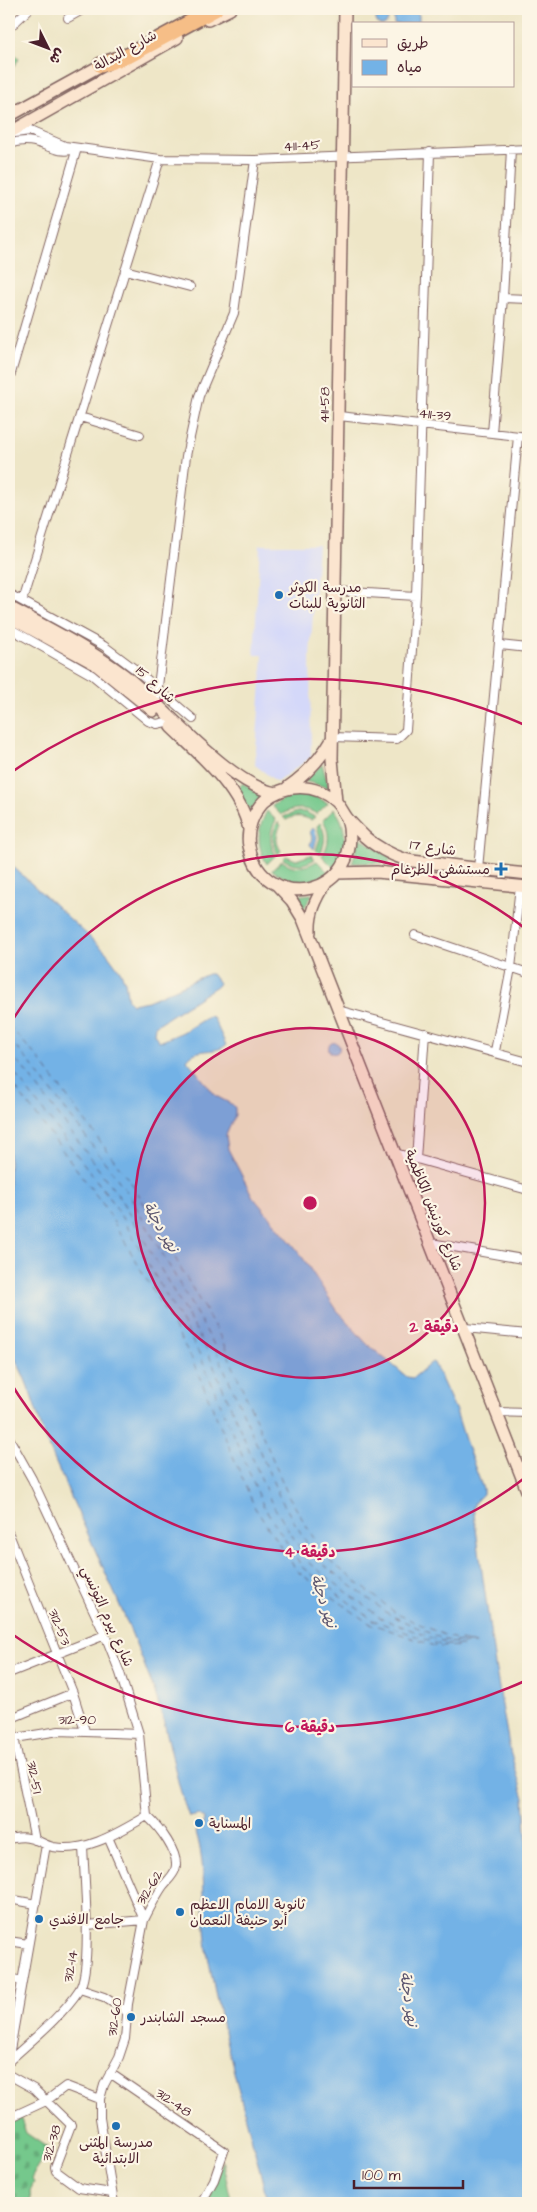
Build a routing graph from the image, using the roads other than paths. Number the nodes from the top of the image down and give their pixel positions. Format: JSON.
{"nodes":[{"id":1,"x":29,"y":9,"type":"edge"},
{"id":2,"x":84,"y":9,"type":"edge"},
{"id":3,"x":200,"y":9,"type":"edge"},
{"id":4,"x":215,"y":9,"type":"edge"},
{"id":5,"x":230,"y":9,"type":"edge"},
{"id":6,"x":345,"y":9,"type":"edge"},
{"id":7,"x":68,"y":18,"type":"dead end"},
{"id":8,"x":9,"y":28,"type":"edge"},
{"id":9,"x":101,"y":65,"type":"junction"},
{"id":10,"x":9,"y":116,"type":"edge"},
{"id":11,"x":9,"y":133,"type":"edge"},
{"id":12,"x":9,"y":144,"type":"edge"},
{"id":13,"x":77,"y":148,"type":"junction"},
{"id":14,"x":511,"y":149,"type":"junction"},
{"id":15,"x":528,"y":149,"type":"edge"},
{"id":16,"x":430,"y":152,"type":"junction"},
{"id":17,"x":343,"y":155,"type":"junction"},
{"id":18,"x":160,"y":159,"type":"junction"},
{"id":19,"x":256,"y":160,"type":"junction"},
{"id":20,"x":125,"y":270,"type":"junction"},
{"id":21,"x":190,"y":287,"type":"dead end"},
{"id":22,"x":503,"y":298,"type":"junction"},
{"id":23,"x":528,"y":299,"type":"edge"},
{"id":24,"x":9,"y":380,"type":"edge"},
{"id":25,"x":339,"y":416,"type":"junction"},
{"id":26,"x":80,"y":417,"type":"junction"},
{"id":27,"x":422,"y":425,"type":"junction"},
{"id":28,"x":492,"y":433,"type":"junction"},
{"id":29,"x":140,"y":435,"type":"dead end"},
{"id":30,"x":518,"y":436,"type":"junction"},
{"id":31,"x":528,"y":437,"type":"edge"},
{"id":32,"x":335,"y":591,"type":"junction"},
{"id":33,"x":9,"y":594,"type":"edge"},
{"id":34,"x":416,"y":596,"type":"junction"},
{"id":35,"x":22,"y":601,"type":"junction"},
{"id":36,"x":9,"y":607,"type":"edge"},
{"id":37,"x":9,"y":617,"type":"edge"},
{"id":38,"x":9,"y":628,"type":"edge"},
{"id":39,"x":500,"y":645,"type":"junction"},
{"id":40,"x":528,"y":648,"type":"edge"},
{"id":41,"x":156,"y":688,"type":"junction"},
{"id":42,"x":156,"y":704,"type":"junction"},
{"id":43,"x":193,"y":719,"type":"dead end"},
{"id":44,"x":166,"y":722,"type":"junction"},
{"id":45,"x":332,"y":737,"type":"junction"},
{"id":46,"x":280,"y":791,"type":"junction"},
{"id":47,"x":336,"y":802,"type":"junction"},
{"id":48,"x":347,"y":818,"type":"junction"},
{"id":49,"x":249,"y":829,"type":"junction"},
{"id":50,"x":478,"y":868,"type":"junction"},
{"id":51,"x":337,"y":873,"type":"junction"},
{"id":52,"x":528,"y":874,"type":"edge"},
{"id":53,"x":326,"y":882,"type":"junction"},
{"id":54,"x":276,"y":884,"type":"junction"},
{"id":55,"x":524,"y":886,"type":"edge"},
{"id":56,"x":415,"y":935,"type":"dead end"},
{"id":57,"x":310,"y":939,"type":"junction"},
{"id":58,"x":511,"y":968,"type":"junction"},
{"id":59,"x":528,"y":973,"type":"edge"},
{"id":60,"x":338,"y":1010,"type":"junction"},
{"id":61,"x":425,"y":1034,"type":"junction"},
{"id":62,"x":495,"y":1051,"type":"junction"},
{"id":63,"x":528,"y":1062,"type":"edge"},
{"id":64,"x":395,"y":1153,"type":"junction"},
{"id":65,"x":416,"y":1159,"type":"junction"},
{"id":66,"x":528,"y":1190,"type":"edge"},
{"id":67,"x":431,"y":1243,"type":"junction"},
{"id":68,"x":528,"y":1260,"type":"edge"},
{"id":69,"x":464,"y":1328,"type":"junction"},
{"id":70,"x":528,"y":1334,"type":"edge"},
{"id":71,"x":498,"y":1412,"type":"junction"},
{"id":72,"x":528,"y":1412,"type":"edge"},
{"id":73,"x":9,"y":1438,"type":"edge"},
{"id":74,"x":528,"y":1493,"type":"edge"},
{"id":75,"x":9,"y":1534,"type":"edge"},
{"id":76,"x":105,"y":1635,"type":"junction"},
{"id":77,"x":57,"y":1654,"type":"junction"},
{"id":78,"x":9,"y":1673,"type":"edge"},
{"id":79,"x":73,"y":1693,"type":"junction"},
{"id":80,"x":10,"y":1719,"type":"edge"},
{"id":81,"x":85,"y":1730,"type":"junction"},
{"id":82,"x":139,"y":1734,"type":"junction"},
{"id":83,"x":14,"y":1738,"type":"junction"},
{"id":84,"x":147,"y":1816,"type":"junction"},
{"id":85,"x":108,"y":1837,"type":"junction"},
{"id":86,"x":9,"y":1839,"type":"edge"},
{"id":87,"x":35,"y":1840,"type":"junction"},
{"id":88,"x":46,"y":1845,"type":"junction"},
{"id":89,"x":83,"y":1846,"type":"junction"},
{"id":90,"x":9,"y":1899,"type":"edge"},
{"id":91,"x":36,"y":1904,"type":"junction"},
{"id":92,"x":144,"y":1920,"type":"junction"},
{"id":93,"x":87,"y":1925,"type":"junction"},
{"id":94,"x":9,"y":1941,"type":"edge"},
{"id":95,"x":28,"y":1944,"type":"junction"},
{"id":96,"x":9,"y":1978,"type":"edge"},
{"id":97,"x":22,"y":1981,"type":"junction"},
{"id":98,"x":80,"y":1989,"type":"junction"},
{"id":99,"x":127,"y":2012,"type":"junction"},
{"id":100,"x":9,"y":2056,"type":"edge"},
{"id":101,"x":9,"y":2061,"type":"edge"},
{"id":102,"x":110,"y":2073,"type":"junction"},
{"id":103,"x":9,"y":2075,"type":"edge"},
{"id":104,"x":100,"y":2099,"type":"junction"},
{"id":105,"x":46,"y":2101,"type":"junction"},
{"id":106,"x":9,"y":2118,"type":"edge"},
{"id":107,"x":112,"y":2193,"type":"junction"},
{"id":108,"x":114,"y":2203,"type":"edge"},
{"id":109,"x":201,"y":2203,"type":"edge"}],
"edges":[{"from":1,"to":8,"type":"street"},
{"from":2,"to":7,"type":"street"},
{"from":3,"to":9,"type":"street","name":"شارع البدالة"},
{"from":4,"to":9,"type":"highway"},
{"from":5,"to":11,"type":"street","name":"شارع البدالة"},
{"from":6,"to":17,"type":"street","name":"411-58"},
{"from":9,"to":10,"type":"street","name":"شارع البدالة"},
{"from":11,"to":13,"type":"street"},
{"from":12,"to":13,"type":"street"},
{"from":13,"to":18,"type":"street","name":"411-45"},
{"from":13,"to":24,"type":"street"},
{"from":14,"to":15,"type":"street","name":"411-45"},
{"from":14,"to":16,"type":"street","name":"411-45"},
{"from":14,"to":22,"type":"street"},
{"from":16,"to":17,"type":"street","name":"411-45"},
{"from":16,"to":27,"type":"street"},
{"from":17,"to":19,"type":"street","name":"411-45"},
{"from":17,"to":25,"type":"street","name":"411-58"},
{"from":18,"to":19,"type":"street","name":"411-45"},
{"from":18,"to":20,"type":"street"},
{"from":19,"to":41,"type":"street"},
{"from":20,"to":21,"type":"street"},
{"from":20,"to":26,"type":"street"},
{"from":22,"to":23,"type":"street"},
{"from":22,"to":28,"type":"street"},
{"from":25,"to":27,"type":"street","name":"411-39"},
{"from":25,"to":32,"type":"street","name":"411-58"},
{"from":26,"to":29,"type":"street"},
{"from":26,"to":35,"type":"street"},
{"from":27,"to":28,"type":"street","name":"411-39"},
{"from":27,"to":34,"type":"street"},
{"from":28,"to":30,"type":"street","name":"411-39"},
{"from":30,"to":31,"type":"street","name":"411-39"},
{"from":30,"to":39,"type":"street"},
{"from":32,"to":34,"type":"street"},
{"from":32,"to":45,"type":"street","name":"411-58"},
{"from":33,"to":35,"type":"street"},
{"from":34,"to":45,"type":"street"},
{"from":35,"to":41,"type":"street"},
{"from":36,"to":42,"type":"street","name":"شارع 15"},
{"from":37,"to":44,"type":"street","name":"شارع 15"},
{"from":38,"to":44,"type":"street"},
{"from":39,"to":40,"type":"street"},
{"from":39,"to":50,"type":"street"},
{"from":41,"to":42,"type":"street"},
{"from":41,"to":43,"type":"street"},
{"from":42,"to":46,"type":"street","name":"شارع 15"},
{"from":44,"to":49,"type":"street","name":"شارع 15"},
{"from":45,"to":46,"type":"street"},
{"from":45,"to":47,"type":"street","name":"411-58"},
{"from":46,"to":47,"type":"street"},
{"from":46,"to":49,"type":"street"},
{"from":47,"to":48,"type":"street"},
{"from":48,"to":50,"type":"street","name":"شارع 17"},
{"from":48,"to":51,"type":"street"},
{"from":49,"to":54,"type":"street"},
{"from":50,"to":52,"type":"street","name":"شارع 17"},
{"from":51,"to":53,"type":"street"},
{"from":51,"to":55,"type":"street","name":"شارع 17"},
{"from":53,"to":54,"type":"street"},
{"from":53,"to":57,"type":"street","name":"شارع كورنيش الكاظمية"},
{"from":54,"to":57,"type":"street","name":"شارع كورنيش الكاظمية"},
{"from":55,"to":58,"type":"street"},
{"from":56,"to":58,"type":"street"},
{"from":57,"to":60,"type":"street","name":"شارع كورنيش الكاظمية"},
{"from":58,"to":59,"type":"street"},
{"from":58,"to":62,"type":"street"},
{"from":60,"to":61,"type":"street"},
{"from":60,"to":64,"type":"street","name":"شارع كورنيش الكاظمية"},
{"from":61,"to":62,"type":"street"},
{"from":61,"to":65,"type":"street"},
{"from":62,"to":63,"type":"street"},
{"from":64,"to":65,"type":"street"},
{"from":64,"to":67,"type":"street","name":"شارع كورنيش الكاظمية"},
{"from":65,"to":66,"type":"street"},
{"from":67,"to":68,"type":"street"},
{"from":67,"to":69,"type":"street","name":"شارع كورنيش الكاظمية"},
{"from":69,"to":70,"type":"street"},
{"from":69,"to":71,"type":"street","name":"شارع كورنيش الكاظمية"},
{"from":71,"to":72,"type":"street"},
{"from":71,"to":74,"type":"street","name":"شارع كورنيش الكاظمية"},
{"from":73,"to":76,"type":"street","name":"شارع بيرم التونسي"},
{"from":75,"to":77,"type":"street","name":"312-53"},
{"from":76,"to":77,"type":"street"},
{"from":76,"to":82,"type":"street","name":"شارع بيرم التونسي"},
{"from":77,"to":78,"type":"street"},
{"from":77,"to":79,"type":"street","name":"312-53"},
{"from":79,"to":80,"type":"street"},
{"from":79,"to":81,"type":"street","name":"312-53"},
{"from":80,"to":83,"type":"street","name":"312-51"},
{"from":81,"to":82,"type":"street","name":"312-90"},
{"from":81,"to":83,"type":"street","name":"312-90"},
{"from":82,"to":84,"type":"street","name":"شارع بيرم التونسي"},
{"from":83,"to":87,"type":"street","name":"312-51"},
{"from":84,"to":85,"type":"street"},
{"from":84,"to":92,"type":"street","name":"312-62"},
{"from":85,"to":89,"type":"street"},
{"from":85,"to":92,"type":"street"},
{"from":86,"to":87,"type":"street"},
{"from":87,"to":88,"type":"street"},
{"from":88,"to":89,"type":"street"},
{"from":88,"to":91,"type":"street"},
{"from":89,"to":93,"type":"street","name":"312-14"},
{"from":90,"to":91,"type":"street"},
{"from":91,"to":95,"type":"street"},
{"from":92,"to":93,"type":"street"},
{"from":92,"to":99,"type":"street","name":"312-60"},
{"from":93,"to":98,"type":"street","name":"312-14"},
{"from":94,"to":95,"type":"street"},
{"from":95,"to":97,"type":"street"},
{"from":96,"to":97,"type":"street"},
{"from":97,"to":100,"type":"street"},
{"from":98,"to":99,"type":"street"},
{"from":98,"to":101,"type":"street","name":"312-14"},
{"from":99,"to":102,"type":"street","name":"312-60"},
{"from":102,"to":104,"type":"street","name":"312-60"},
{"from":102,"to":109,"type":"street","name":"312-48"},
{"from":103,"to":105,"type":"street"},
{"from":104,"to":105,"type":"street"},
{"from":104,"to":107,"type":"street","name":"312-60"},
{"from":105,"to":106,"type":"street"},
{"from":105,"to":107,"type":"street","name":"312-38"},
{"from":107,"to":108,"type":"street","name":"312-60"}]}
